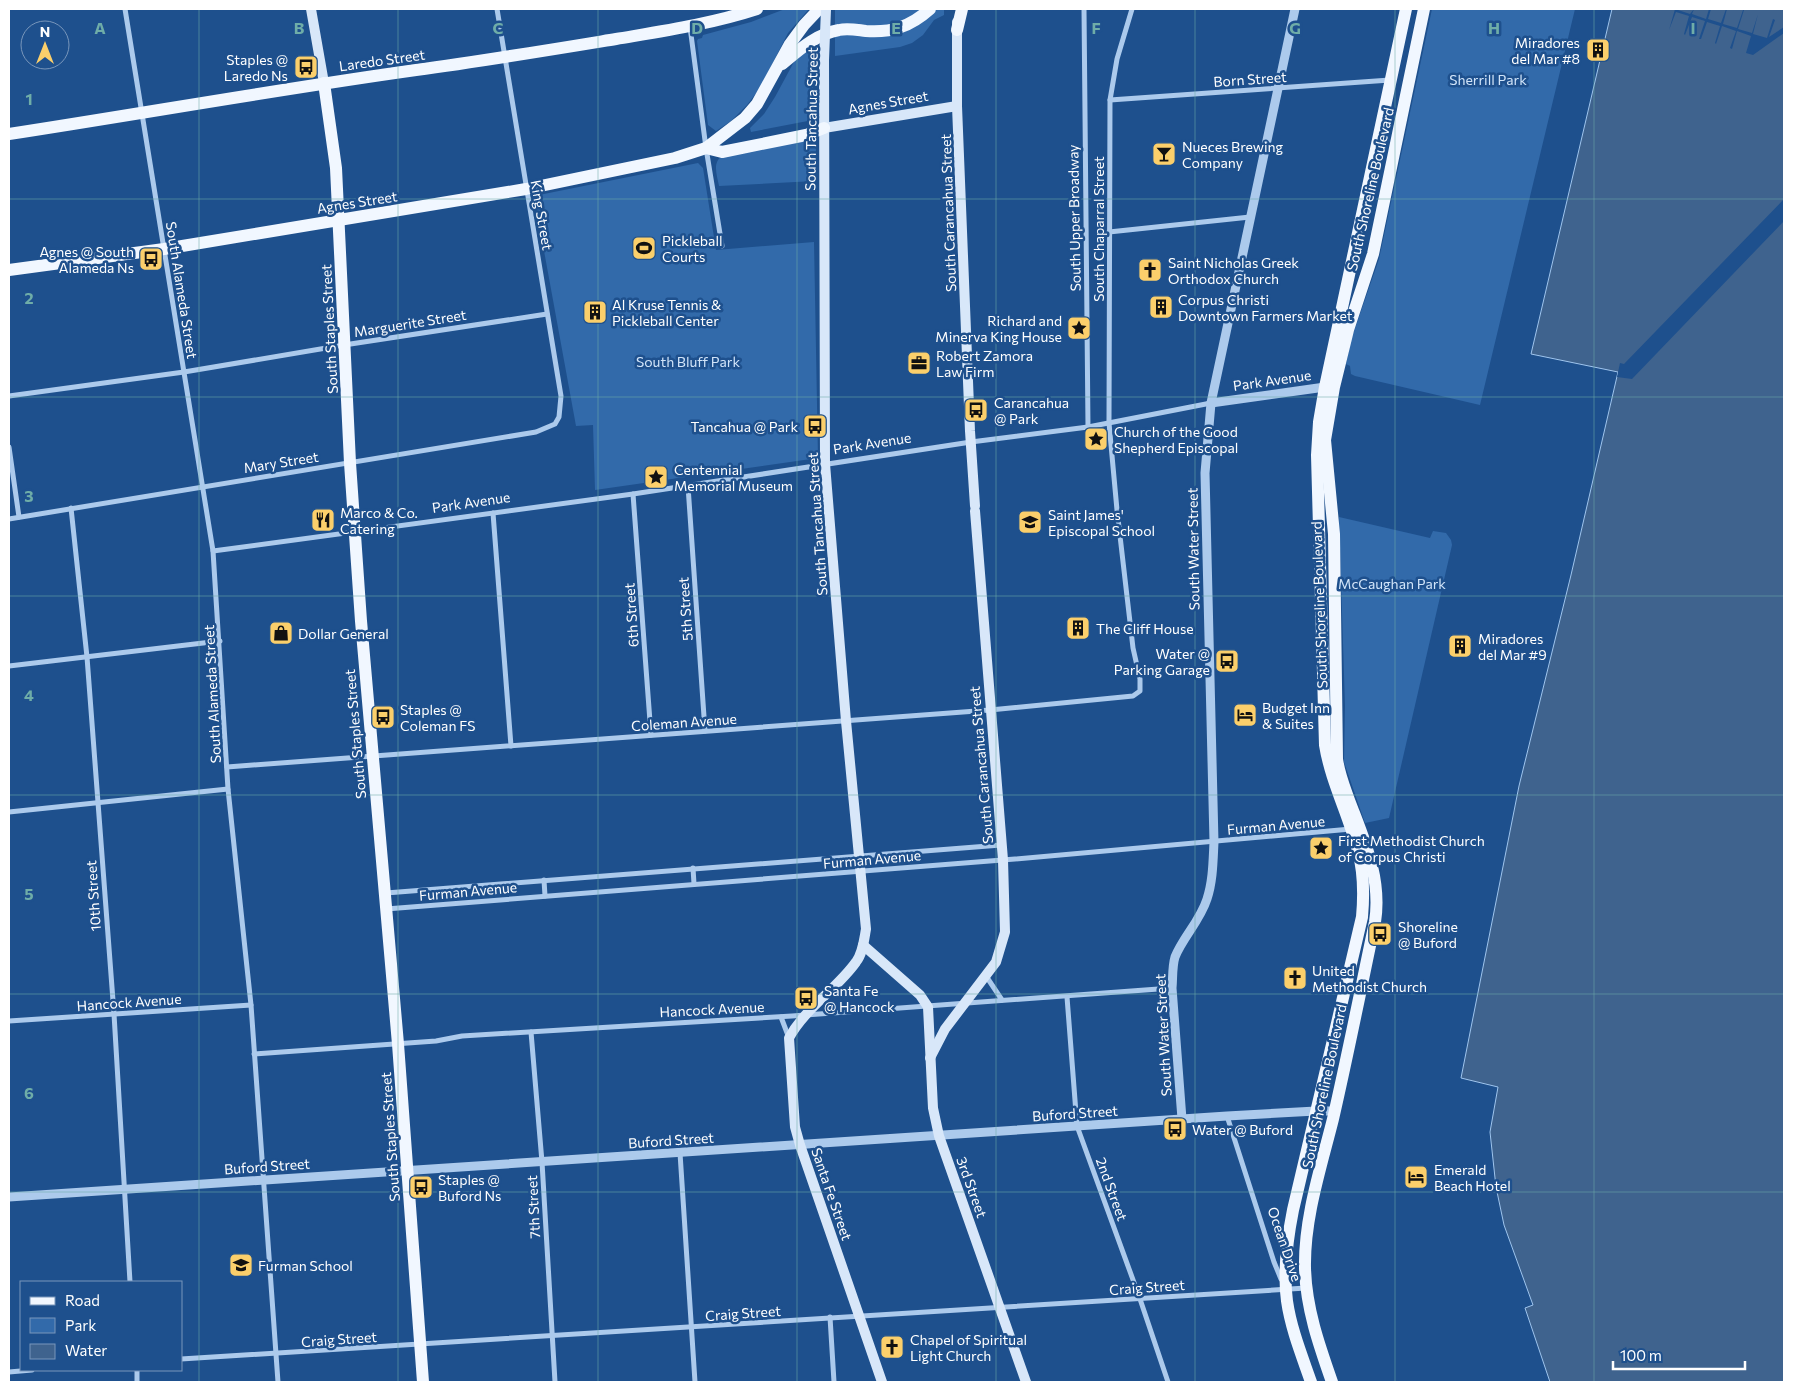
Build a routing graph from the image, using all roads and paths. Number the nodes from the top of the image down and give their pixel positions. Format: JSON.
{"nodes":[{"id":1,"x":124,"y":9,"type":"edge"},
{"id":2,"x":311,"y":9,"type":"edge"},
{"id":3,"x":497,"y":9,"type":"edge"},
{"id":4,"x":733,"y":9,"type":"edge"},
{"id":5,"x":757,"y":9,"type":"edge"},
{"id":6,"x":819,"y":9,"type":"edge"},
{"id":7,"x":826,"y":9,"type":"edge"},
{"id":8,"x":930,"y":9,"type":"edge"},
{"id":9,"x":956,"y":9,"type":"edge"},
{"id":10,"x":962,"y":9,"type":"edge"},
{"id":11,"x":1084,"y":9,"type":"edge"},
{"id":12,"x":1132,"y":9,"type":"edge"},
{"id":13,"x":1295,"y":9,"type":"edge"},
{"id":14,"x":1406,"y":9,"type":"edge"},
{"id":15,"x":1424,"y":9,"type":"edge"},
{"id":16,"x":710,"y":22,"type":"junction"},
{"id":17,"x":690,"y":26,"type":"junction"},
{"id":18,"x":957,"y":30,"type":"junction"},
{"id":19,"x":504,"y":58,"type":"junction"},
{"id":20,"x":778,"y":67,"type":"junction"},
{"id":21,"x":1391,"y":80,"type":"junction"},
{"id":22,"x":324,"y":83,"type":"junction"},
{"id":23,"x":1277,"y":89,"type":"junction"},
{"id":24,"x":1110,"y":100,"type":"junction"},
{"id":25,"x":957,"y":106,"type":"junction"},
{"id":26,"x":142,"y":114,"type":"junction"},
{"id":27,"x":824,"y":128,"type":"junction"},
{"id":28,"x":9,"y":134,"type":"edge"},
{"id":29,"x":706,"y":148,"type":"junction"},
{"id":30,"x":526,"y":189,"type":"junction"},
{"id":31,"x":1250,"y":217,"type":"junction"},
{"id":32,"x":340,"y":220,"type":"junction"},
{"id":33,"x":1109,"y":232,"type":"junction"},
{"id":34,"x":722,"y":246,"type":"dead end"},
{"id":35,"x":164,"y":249,"type":"junction"},
{"id":36,"x":9,"y":270,"type":"edge"},
{"id":37,"x":547,"y":314,"type":"junction"},
{"id":38,"x":344,"y":345,"type":"junction"},
{"id":39,"x":184,"y":372,"type":"junction"},
{"id":40,"x":1330,"y":387,"type":"junction"},
{"id":41,"x":9,"y":396,"type":"edge"},
{"id":42,"x":1211,"y":402,"type":"junction"},
{"id":43,"x":1110,"y":423,"type":"junction"},
{"id":44,"x":555,"y":424,"type":"joint"},
{"id":45,"x":1088,"y":427,"type":"junction"},
{"id":46,"x":970,"y":442,"type":"junction"},
{"id":47,"x":9,"y":447,"type":"edge"},
{"id":48,"x":350,"y":462,"type":"junction"},
{"id":49,"x":825,"y":464,"type":"junction"},
{"id":50,"x":688,"y":486,"type":"junction"},
{"id":51,"x":202,"y":487,"type":"junction"},
{"id":52,"x":633,"y":494,"type":"junction"},
{"id":53,"x":71,"y":508,"type":"junction"},
{"id":54,"x":493,"y":513,"type":"junction"},
{"id":55,"x":19,"y":517,"type":"junction"},
{"id":56,"x":9,"y":519,"type":"edge"},
{"id":57,"x":355,"y":531,"type":"junction"},
{"id":58,"x":213,"y":551,"type":"junction"},
{"id":59,"x":220,"y":641,"type":"junction"},
{"id":60,"x":87,"y":657,"type":"junction"},
{"id":61,"x":9,"y":666,"type":"edge"},
{"id":62,"x":1140,"y":691,"type":"joint"},
{"id":63,"x":990,"y":710,"type":"junction"},
{"id":64,"x":846,"y":721,"type":"junction"},
{"id":65,"x":705,"y":731,"type":"junction"},
{"id":66,"x":651,"y":735,"type":"junction"},
{"id":67,"x":511,"y":746,"type":"junction"},
{"id":68,"x":372,"y":756,"type":"junction"},
{"id":69,"x":227,"y":767,"type":"junction"},
{"id":70,"x":228,"y":789,"type":"junction"},
{"id":71,"x":97,"y":803,"type":"junction"},
{"id":72,"x":9,"y":812,"type":"edge"},
{"id":73,"x":1355,"y":828,"type":"junction"},
{"id":74,"x":1214,"y":842,"type":"junction"},
{"id":75,"x":1001,"y":845,"type":"junction"},
{"id":76,"x":860,"y":855,"type":"junction"},
{"id":77,"x":1003,"y":860,"type":"junction"},
{"id":78,"x":693,"y":868,"type":"junction"},
{"id":79,"x":861,"y":871,"type":"junction"},
{"id":80,"x":544,"y":880,"type":"junction"},
{"id":81,"x":694,"y":884,"type":"junction"},
{"id":82,"x":385,"y":893,"type":"junction"},
{"id":83,"x":545,"y":896,"type":"junction"},
{"id":84,"x":386,"y":909,"type":"junction"},
{"id":85,"x":864,"y":945,"type":"junction"},
{"id":86,"x":986,"y":976,"type":"junction"},
{"id":87,"x":1172,"y":988,"type":"junction"},
{"id":88,"x":1067,"y":997,"type":"junction"},
{"id":89,"x":1002,"y":1000,"type":"junction"},
{"id":90,"x":965,"y":1004,"type":"junction"},
{"id":91,"x":251,"y":1005,"type":"junction"},
{"id":92,"x":928,"y":1007,"type":"junction"},
{"id":93,"x":114,"y":1014,"type":"junction"},
{"id":94,"x":806,"y":1015,"type":"junction"},
{"id":95,"x":781,"y":1017,"type":"junction"},
{"id":96,"x":9,"y":1022,"type":"edge"},
{"id":97,"x":531,"y":1032,"type":"junction"},
{"id":98,"x":789,"y":1038,"type":"junction"},
{"id":99,"x":398,"y":1044,"type":"junction"},
{"id":100,"x":254,"y":1054,"type":"junction"},
{"id":101,"x":930,"y":1058,"type":"junction"},
{"id":102,"x":1316,"y":1111,"type":"junction"},
{"id":103,"x":1334,"y":1111,"type":"junction"},
{"id":104,"x":1228,"y":1116,"type":"junction"},
{"id":105,"x":1182,"y":1119,"type":"junction"},
{"id":106,"x":1077,"y":1126,"type":"junction"},
{"id":107,"x":939,"y":1136,"type":"junction"},
{"id":108,"x":800,"y":1145,"type":"junction"},
{"id":109,"x":680,"y":1153,"type":"junction"},
{"id":110,"x":542,"y":1162,"type":"junction"},
{"id":111,"x":406,"y":1171,"type":"junction"},
{"id":112,"x":263,"y":1180,"type":"junction"},
{"id":113,"x":123,"y":1190,"type":"junction"},
{"id":114,"x":9,"y":1197,"type":"edge"},
{"id":115,"x":130,"y":1281,"type":"edge"},
{"id":116,"x":1306,"y":1288,"type":"junction"},
{"id":117,"x":1286,"y":1289,"type":"junction"},
{"id":118,"x":1140,"y":1299,"type":"junction"},
{"id":119,"x":1000,"y":1307,"type":"junction"},
{"id":120,"x":859,"y":1315,"type":"junction"},
{"id":121,"x":830,"y":1318,"type":"junction"},
{"id":122,"x":692,"y":1328,"type":"junction"},
{"id":123,"x":552,"y":1336,"type":"junction"},
{"id":124,"x":421,"y":1345,"type":"junction"},
{"id":125,"x":276,"y":1354,"type":"junction"},
{"id":126,"x":182,"y":1359,"type":"edge"},
{"id":127,"x":278,"y":1382,"type":"edge"},
{"id":128,"x":423,"y":1382,"type":"edge"},
{"id":129,"x":555,"y":1382,"type":"edge"},
{"id":130,"x":695,"y":1382,"type":"edge"},
{"id":131,"x":834,"y":1382,"type":"edge"},
{"id":132,"x":882,"y":1382,"type":"edge"},
{"id":133,"x":1026,"y":1382,"type":"edge"},
{"id":134,"x":1168,"y":1382,"type":"edge"},
{"id":135,"x":1311,"y":1382,"type":"edge"},
{"id":136,"x":1332,"y":1382,"type":"edge"}],
"edges":[{"from":1,"to":26,"type":"street","name":"South Alameda Street"},
{"from":2,"to":22,"type":"main road"},
{"from":3,"to":19,"type":"street","name":"King Street"},
{"from":4,"to":16,"type":"main road"},
{"from":5,"to":16,"type":"main road","name":"Laredo Street"},
{"from":6,"to":20,"type":"main road"},
{"from":7,"to":27,"type":"main road","name":"South Tancahua Street","bridge":true},
{"from":8,"to":20,"type":"main road"},
{"from":9,"to":18,"type":"main road","name":"South Carancahua Street"},
{"from":10,"to":18,"type":"main road"},
{"from":11,"to":45,"type":"street","name":"South Upper Broadway"},
{"from":12,"to":24,"type":"street","name":"South Chaparral Street"},
{"from":13,"to":23,"type":"street","name":"South Water Street"},
{"from":14,"to":21,"type":"main road","name":"South Shoreline Boulevard"},
{"from":15,"to":40,"type":"main road","name":"South Shoreline Boulevard"},
{"from":16,"to":17,"type":"main road","name":"Laredo Street"},
{"from":17,"to":19,"type":"main road","name":"Laredo Street"},
{"from":17,"to":29,"type":"street"},
{"from":18,"to":25,"type":"main road","name":"South Carancahua Street"},
{"from":19,"to":22,"type":"main road","name":"Laredo Street"},
{"from":19,"to":30,"type":"street","name":"King Street"},
{"from":20,"to":29,"type":"main road"},
{"from":21,"to":23,"type":"street","name":"Born Street"},
{"from":21,"to":40,"type":"main road","name":"South Shoreline Boulevard"},
{"from":22,"to":26,"type":"main road","name":"Laredo Street"},
{"from":22,"to":32,"type":"main road","name":"South Staples Street"},
{"from":23,"to":24,"type":"street","name":"Born Street"},
{"from":23,"to":31,"type":"street","name":"South Water Street"},
{"from":24,"to":33,"type":"street","name":"South Chaparral Street"},
{"from":25,"to":27,"type":"main road","name":"Agnes Street"},
{"from":25,"to":46,"type":"main road","name":"South Carancahua Street"},
{"from":26,"to":28,"type":"main road","name":"Laredo Street"},
{"from":26,"to":35,"type":"street","name":"South Alameda Street"},
{"from":27,"to":29,"type":"main road"},
{"from":27,"to":49,"type":"main road","name":"South Tancahua Street"},
{"from":29,"to":30,"type":"main road","name":"Agnes Street"},
{"from":29,"to":34,"type":"street"},
{"from":30,"to":32,"type":"main road","name":"Agnes Street"},
{"from":30,"to":37,"type":"street","name":"King Street"},
{"from":31,"to":33,"type":"street"},
{"from":31,"to":42,"type":"street","name":"South Water Street"},
{"from":32,"to":35,"type":"main road","name":"Agnes Street"},
{"from":32,"to":38,"type":"main road","name":"South Staples Street"},
{"from":33,"to":43,"type":"street","name":"South Chaparral Street"},
{"from":35,"to":36,"type":"main road","name":"Agnes Street"},
{"from":35,"to":39,"type":"street","name":"South Alameda Street"},
{"from":37,"to":38,"type":"street","name":"Marguerite Street"},
{"from":37,"to":44,"type":"street","name":"King Street"},
{"from":38,"to":39,"type":"street","name":"Marguerite Street"},
{"from":38,"to":48,"type":"main road","name":"South Staples Street"},
{"from":39,"to":41,"type":"street","name":"Marguerite Street"},
{"from":39,"to":51,"type":"street","name":"South Alameda Street"},
{"from":40,"to":42,"type":"street","name":"Park Avenue"},
{"from":40,"to":73,"type":"main road","name":"South Shoreline Boulevard"},
{"from":42,"to":43,"type":"street","name":"Park Avenue"},
{"from":42,"to":74,"type":"street","name":"South Water Street"},
{"from":43,"to":45,"type":"street","name":"Park Avenue"},
{"from":43,"to":62,"type":"street","name":"South Chaparral Street"},
{"from":44,"to":48,"type":"street","name":"Mary Street"},
{"from":45,"to":46,"type":"street","name":"Park Avenue"},
{"from":46,"to":49,"type":"street","name":"Park Avenue"},
{"from":46,"to":63,"type":"main road","name":"South Carancahua Street"},
{"from":47,"to":55,"type":"street"},
{"from":48,"to":51,"type":"street","name":"Mary Street"},
{"from":48,"to":57,"type":"main road","name":"South Staples Street"},
{"from":49,"to":50,"type":"street","name":"Park Avenue"},
{"from":49,"to":64,"type":"main road","name":"South Tancahua Street"},
{"from":50,"to":52,"type":"street","name":"Park Avenue"},
{"from":50,"to":65,"type":"street","name":"5th Street"},
{"from":51,"to":53,"type":"street","name":"Mary Street"},
{"from":51,"to":58,"type":"street","name":"South Alameda Street"},
{"from":52,"to":54,"type":"street","name":"Park Avenue"},
{"from":52,"to":66,"type":"street","name":"6th Street"},
{"from":53,"to":55,"type":"street","name":"Mary Street"},
{"from":53,"to":60,"type":"street","name":"10th Street"},
{"from":54,"to":57,"type":"street","name":"Park Avenue"},
{"from":54,"to":67,"type":"street"},
{"from":55,"to":56,"type":"street","name":"Mary Street"},
{"from":57,"to":58,"type":"street","name":"Park Avenue"},
{"from":57,"to":68,"type":"main road","name":"South Staples Street"},
{"from":58,"to":59,"type":"street","name":"South Alameda Street"},
{"from":59,"to":60,"type":"street"},
{"from":59,"to":69,"type":"street","name":"South Alameda Street"},
{"from":60,"to":61,"type":"street"},
{"from":60,"to":71,"type":"street","name":"10th Street"},
{"from":62,"to":63,"type":"street","name":"Coleman Avenue"},
{"from":63,"to":64,"type":"street","name":"Coleman Avenue"},
{"from":63,"to":75,"type":"main road","name":"South Carancahua Street"},
{"from":64,"to":65,"type":"street","name":"Coleman Avenue"},
{"from":64,"to":76,"type":"main road","name":"South Tancahua Street"},
{"from":65,"to":66,"type":"street","name":"Coleman Avenue"},
{"from":66,"to":67,"type":"street","name":"Coleman Avenue"},
{"from":67,"to":68,"type":"street","name":"Coleman Avenue"},
{"from":68,"to":69,"type":"street","name":"Coleman Avenue"},
{"from":68,"to":82,"type":"main road","name":"South Staples Street"},
{"from":69,"to":70,"type":"street","name":"South Alameda Street"},
{"from":70,"to":71,"type":"street"},
{"from":70,"to":91,"type":"street","name":"South Alameda Street"},
{"from":71,"to":72,"type":"street"},
{"from":71,"to":93,"type":"street","name":"10th Street"},
{"from":73,"to":74,"type":"street","name":"Furman Avenue"},
{"from":73,"to":102,"type":"main road","name":"South Shoreline Boulevard"},
{"from":73,"to":103,"type":"main road","name":"South Shoreline Boulevard"},
{"from":74,"to":77,"type":"street","name":"Furman Avenue"},
{"from":74,"to":87,"type":"street","name":"South Water Street"},
{"from":75,"to":76,"type":"street","name":"Furman Avenue"},
{"from":75,"to":77,"type":"main road","name":"South Carancahua Street"},
{"from":76,"to":78,"type":"street","name":"Furman Avenue"},
{"from":76,"to":79,"type":"main road","name":"South Tancahua Street"},
{"from":77,"to":79,"type":"street","name":"Furman Avenue"},
{"from":77,"to":86,"type":"main road","name":"South Carancahua Street"},
{"from":78,"to":80,"type":"street","name":"Furman Avenue"},
{"from":78,"to":81,"type":"street"},
{"from":79,"to":81,"type":"street","name":"Furman Avenue"},
{"from":79,"to":85,"type":"main road","name":"South Tancahua Street"},
{"from":80,"to":82,"type":"street","name":"Furman Avenue"},
{"from":80,"to":83,"type":"street"},
{"from":81,"to":83,"type":"street","name":"Furman Avenue"},
{"from":82,"to":84,"type":"main road","name":"South Staples Street"},
{"from":83,"to":84,"type":"street","name":"Furman Avenue"},
{"from":84,"to":99,"type":"main road","name":"South Staples Street"},
{"from":85,"to":92,"type":"main road"},
{"from":85,"to":94,"type":"main road","name":"South Tancahua Street"},
{"from":86,"to":89,"type":"street"},
{"from":86,"to":90,"type":"main road","name":"South Carancahua Street"},
{"from":87,"to":88,"type":"street","name":"Hancock Avenue"},
{"from":87,"to":105,"type":"street","name":"South Water Street"},
{"from":88,"to":89,"type":"street","name":"Hancock Avenue"},
{"from":88,"to":106,"type":"street","name":"2nd Street"},
{"from":89,"to":90,"type":"street","name":"Hancock Avenue"},
{"from":90,"to":92,"type":"street","name":"Hancock Avenue"},
{"from":90,"to":101,"type":"main road"},
{"from":91,"to":93,"type":"street","name":"Hancock Avenue"},
{"from":91,"to":100,"type":"street","name":"South Alameda Street"},
{"from":92,"to":94,"type":"street","name":"Hancock Avenue"},
{"from":92,"to":101,"type":"main road","name":"3rd Street"},
{"from":93,"to":96,"type":"street","name":"Hancock Avenue"},
{"from":93,"to":113,"type":"street","name":"10th Street"},
{"from":94,"to":95,"type":"street","name":"Hancock Avenue"},
{"from":94,"to":98,"type":"main road"},
{"from":95,"to":97,"type":"street","name":"Hancock Avenue"},
{"from":95,"to":98,"type":"street"},
{"from":97,"to":99,"type":"street","name":"Hancock Avenue"},
{"from":97,"to":110,"type":"street","name":"7th Street"},
{"from":98,"to":108,"type":"main road","name":"Santa Fe Street"},
{"from":99,"to":100,"type":"street","name":"Hancock Avenue"},
{"from":99,"to":111,"type":"main road","name":"South Staples Street"},
{"from":100,"to":112,"type":"street","name":"South Alameda Street"},
{"from":101,"to":107,"type":"main road","name":"3rd Street"},
{"from":102,"to":103,"type":"street","name":"Buford Street"},
{"from":102,"to":104,"type":"street","name":"Buford Street"},
{"from":102,"to":117,"type":"main road","name":"South Shoreline Boulevard"},
{"from":103,"to":116,"type":"main road","name":"South Shoreline Boulevard"},
{"from":104,"to":105,"type":"street","name":"Buford Street"},
{"from":104,"to":117,"type":"street","name":"Ocean Drive"},
{"from":105,"to":106,"type":"street","name":"Buford Street"},
{"from":106,"to":107,"type":"street","name":"Buford Street"},
{"from":106,"to":118,"type":"street","name":"2nd Street"},
{"from":107,"to":108,"type":"street","name":"Buford Street"},
{"from":107,"to":119,"type":"main road","name":"3rd Street"},
{"from":108,"to":109,"type":"street","name":"Buford Street"},
{"from":108,"to":120,"type":"main road","name":"Santa Fe Street"},
{"from":109,"to":110,"type":"street","name":"Buford Street"},
{"from":109,"to":122,"type":"street"},
{"from":110,"to":111,"type":"street","name":"Buford Street"},
{"from":110,"to":123,"type":"street","name":"7th Street"},
{"from":111,"to":112,"type":"street","name":"Buford Street"},
{"from":111,"to":124,"type":"main road","name":"South Staples Street"},
{"from":112,"to":113,"type":"street","name":"Buford Street"},
{"from":112,"to":125,"type":"street","name":"South Alameda Street"},
{"from":113,"to":114,"type":"street","name":"Buford Street"},
{"from":113,"to":115,"type":"street","name":"10th Street"},
{"from":116,"to":117,"type":"street","name":"Craig Street"},
{"from":116,"to":136,"type":"main road","name":"Ocean Drive"},
{"from":117,"to":118,"type":"street","name":"Craig Street"},
{"from":117,"to":135,"type":"main road","name":"Ocean Drive"},
{"from":118,"to":119,"type":"street","name":"Craig Street"},
{"from":118,"to":134,"type":"street","name":"2nd Street"},
{"from":119,"to":120,"type":"street","name":"Craig Street"},
{"from":119,"to":133,"type":"main road","name":"3rd Street"},
{"from":120,"to":121,"type":"street","name":"Craig Street"},
{"from":120,"to":132,"type":"main road","name":"Santa Fe Street"},
{"from":121,"to":122,"type":"street","name":"Craig Street"},
{"from":121,"to":131,"type":"street"},
{"from":122,"to":123,"type":"street","name":"Craig Street"},
{"from":122,"to":130,"type":"street"},
{"from":123,"to":124,"type":"street","name":"Craig Street"},
{"from":123,"to":129,"type":"street","name":"7th Street"},
{"from":124,"to":125,"type":"street","name":"Craig Street"},
{"from":124,"to":128,"type":"main road","name":"South Staples Street"},
{"from":125,"to":126,"type":"street","name":"Craig Street"},
{"from":125,"to":127,"type":"street","name":"South Alameda Street"}]}
